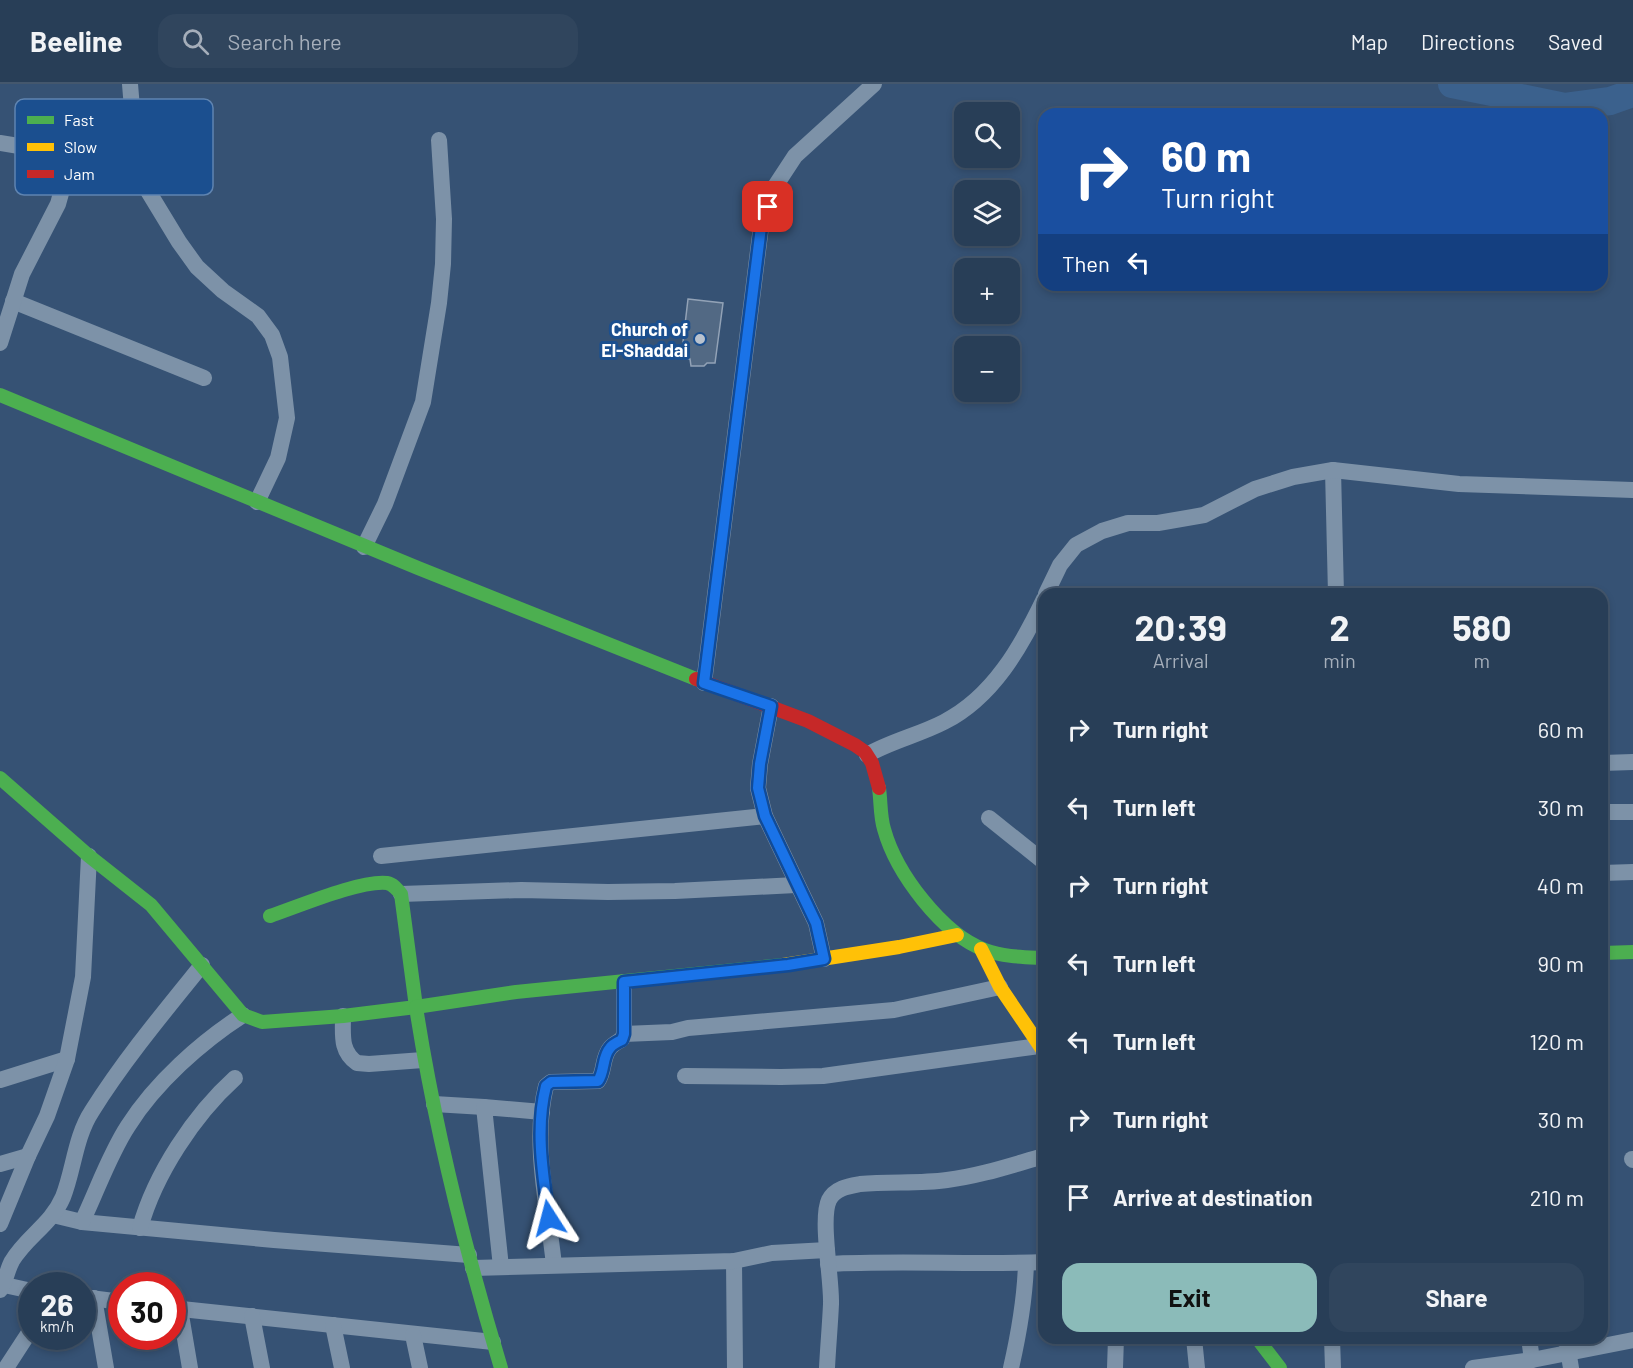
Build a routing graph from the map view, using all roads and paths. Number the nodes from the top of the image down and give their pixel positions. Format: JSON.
{"nodes":[{"id":1,"x":130,"y":84,"type":"edge"},
{"id":2,"x":874,"y":84,"type":"edge"},
{"id":3,"x":131,"y":99,"type":"edge"},
{"id":4,"x":438,"y":140,"type":"dead end"},
{"id":5,"x":0,"y":143,"type":"edge"},
{"id":6,"x":15,"y":145,"type":"edge"},
{"id":7,"x":61,"y":195,"type":"edge"},
{"id":8,"x":150,"y":195,"type":"edge"},
{"id":9,"x":13,"y":301,"type":"junction"},
{"id":10,"x":0,"y":343,"type":"edge"},
{"id":11,"x":204,"y":378,"type":"dead end"},
{"id":12,"x":0,"y":394,"type":"edge"},
{"id":13,"x":1333,"y":470,"type":"junction"},
{"id":14,"x":1633,"y":490,"type":"edge"},
{"id":15,"x":257,"y":502,"type":"junction"},
{"id":16,"x":364,"y":547,"type":"junction"},
{"id":17,"x":1049,"y":588,"type":"edge"},
{"id":18,"x":1336,"y":588,"type":"edge"},
{"id":19,"x":1038,"y":611,"type":"edge"},
{"id":20,"x":704,"y":683,"type":"junction"},
{"id":21,"x":771,"y":706,"type":"junction"},
{"id":22,"x":867,"y":755,"type":"junction"},
{"id":23,"x":1633,"y":762,"type":"edge"},
{"id":24,"x":1608,"y":763,"type":"edge"},
{"id":25,"x":0,"y":778,"type":"edge"},
{"id":26,"x":1608,"y":812,"type":"edge"},
{"id":27,"x":1633,"y":812,"type":"edge"},
{"id":28,"x":765,"y":816,"type":"junction"},
{"id":29,"x":989,"y":818,"type":"dead end"},
{"id":30,"x":88,"y":856,"type":"junction"},
{"id":31,"x":381,"y":856,"type":"dead end"},
{"id":32,"x":1038,"y":857,"type":"edge"},
{"id":33,"x":1633,"y":872,"type":"edge"},
{"id":34,"x":1608,"y":873,"type":"edge"},
{"id":35,"x":796,"y":885,"type":"junction"},
{"id":36,"x":401,"y":894,"type":"junction"},
{"id":37,"x":270,"y":916,"type":"dead end"},
{"id":38,"x":957,"y":934,"type":"junction"},
{"id":39,"x":981,"y":949,"type":"junction"},
{"id":40,"x":1633,"y":952,"type":"edge"},
{"id":41,"x":1608,"y":953,"type":"edge"},
{"id":42,"x":1038,"y":958,"type":"edge"},
{"id":43,"x":824,"y":959,"type":"junction"},
{"id":44,"x":202,"y":965,"type":"junction"},
{"id":45,"x":624,"y":982,"type":"junction"},
{"id":46,"x":1000,"y":987,"type":"junction"},
{"id":47,"x":416,"y":1007,"type":"junction"},
{"id":48,"x":243,"y":1015,"type":"junction"},
{"id":49,"x":343,"y":1016,"type":"junction"},
{"id":50,"x":624,"y":1034,"type":"junction"},
{"id":51,"x":1038,"y":1044,"type":"edge"},
{"id":52,"x":1038,"y":1049,"type":"edge"},
{"id":53,"x":67,"y":1059,"type":"junction"},
{"id":54,"x":423,"y":1060,"type":"junction"},
{"id":55,"x":685,"y":1076,"type":"dead end"},
{"id":56,"x":235,"y":1078,"type":"dead end"},
{"id":57,"x":0,"y":1080,"type":"edge"},
{"id":58,"x":434,"y":1104,"type":"junction"},
{"id":59,"x":484,"y":1107,"type":"junction"},
{"id":60,"x":542,"y":1112,"type":"junction"},
{"id":61,"x":28,"y":1156,"type":"junction"},
{"id":62,"x":1038,"y":1158,"type":"edge"},
{"id":63,"x":0,"y":1164,"type":"edge"},
{"id":64,"x":53,"y":1215,"type":"junction"},
{"id":65,"x":82,"y":1222,"type":"junction"},
{"id":66,"x":0,"y":1224,"type":"edge"},
{"id":67,"x":140,"y":1228,"type":"junction"},
{"id":68,"x":828,"y":1257,"type":"junction"},
{"id":69,"x":734,"y":1261,"type":"junction"},
{"id":70,"x":471,"y":1262,"type":"junction"},
{"id":71,"x":1038,"y":1262,"type":"edge"},
{"id":72,"x":1026,"y":1263,"type":"junction"},
{"id":73,"x":554,"y":1265,"type":"junction"},
{"id":74,"x":501,"y":1267,"type":"junction"},
{"id":75,"x":1,"y":1286,"type":"edge"},
{"id":76,"x":18,"y":1289,"type":"edge"},
{"id":77,"x":186,"y":1309,"type":"edge"},
{"id":78,"x":252,"y":1316,"type":"junction"},
{"id":79,"x":333,"y":1325,"type":"junction"},
{"id":80,"x":96,"y":1329,"type":"edge"},
{"id":81,"x":413,"y":1335,"type":"junction"},
{"id":82,"x":1633,"y":1340,"type":"edge"},
{"id":83,"x":493,"y":1342,"type":"junction"},
{"id":84,"x":1116,"y":1344,"type":"edge"},
{"id":85,"x":1195,"y":1344,"type":"edge"},
{"id":86,"x":1262,"y":1344,"type":"edge"},
{"id":87,"x":1332,"y":1344,"type":"edge"},
{"id":88,"x":1530,"y":1344,"type":"edge"},
{"id":89,"x":186,"y":1350,"type":"edge"},
{"id":90,"x":1568,"y":1353,"type":"edge"},
{"id":91,"x":1532,"y":1359,"type":"junction"},
{"id":92,"x":18,"y":1361,"type":"edge"},
{"id":93,"x":6,"y":1368,"type":"edge"},
{"id":94,"x":106,"y":1368,"type":"edge"},
{"id":95,"x":190,"y":1368,"type":"edge"},
{"id":96,"x":262,"y":1368,"type":"edge"},
{"id":97,"x":342,"y":1368,"type":"edge"},
{"id":98,"x":420,"y":1368,"type":"edge"},
{"id":99,"x":501,"y":1368,"type":"edge"},
{"id":100,"x":735,"y":1368,"type":"edge"},
{"id":101,"x":827,"y":1368,"type":"edge"},
{"id":102,"x":1011,"y":1368,"type":"edge"},
{"id":103,"x":1115,"y":1368,"type":"edge"},
{"id":104,"x":1197,"y":1368,"type":"edge"},
{"id":105,"x":1280,"y":1368,"type":"edge"},
{"id":106,"x":1333,"y":1368,"type":"edge"},
{"id":107,"x":1473,"y":1368,"type":"edge"}],
"edges":[{"from":1,"to":3,"type":"street"},
{"from":2,"to":20,"type":"street"},
{"from":4,"to":16,"type":"street"},
{"from":5,"to":6,"type":"street"},
{"from":7,"to":9,"type":"street"},
{"from":8,"to":15,"type":"street"},
{"from":9,"to":10,"type":"street"},
{"from":9,"to":11,"type":"street"},
{"from":12,"to":15,"type":"street"},
{"from":13,"to":14,"type":"street"},
{"from":13,"to":17,"type":"street"},
{"from":13,"to":18,"type":"street"},
{"from":15,"to":16,"type":"street"},
{"from":16,"to":20,"type":"street"},
{"from":19,"to":22,"type":"street"},
{"from":20,"to":21,"type":"street"},
{"from":21,"to":22,"type":"street"},
{"from":21,"to":28,"type":"street"},
{"from":22,"to":38,"type":"street"},
{"from":23,"to":24,"type":"street"},
{"from":25,"to":30,"type":"street"},
{"from":26,"to":27,"type":"street"},
{"from":28,"to":31,"type":"street"},
{"from":28,"to":35,"type":"street"},
{"from":29,"to":32,"type":"street"},
{"from":30,"to":44,"type":"street"},
{"from":30,"to":53,"type":"street"},
{"from":33,"to":34,"type":"street"},
{"from":35,"to":36,"type":"street"},
{"from":35,"to":43,"type":"street"},
{"from":36,"to":37,"type":"street"},
{"from":36,"to":47,"type":"street"},
{"from":38,"to":39,"type":"street"},
{"from":38,"to":43,"type":"street"},
{"from":39,"to":42,"type":"street"},
{"from":39,"to":46,"type":"street"},
{"from":40,"to":41,"type":"street"},
{"from":43,"to":45,"type":"street"},
{"from":44,"to":48,"type":"street"},
{"from":44,"to":64,"type":"street"},
{"from":45,"to":47,"type":"street"},
{"from":45,"to":50,"type":"street"},
{"from":46,"to":50,"type":"street"},
{"from":46,"to":51,"type":"street"},
{"from":47,"to":49,"type":"street"},
{"from":47,"to":54,"type":"street"},
{"from":48,"to":49,"type":"street"},
{"from":48,"to":65,"type":"street"},
{"from":49,"to":54,"type":"street"},
{"from":50,"to":60,"type":"street"},
{"from":52,"to":55,"type":"street"},
{"from":53,"to":57,"type":"street"},
{"from":53,"to":61,"type":"street"},
{"from":54,"to":58,"type":"street"},
{"from":56,"to":67,"type":"street"},
{"from":58,"to":59,"type":"street"},
{"from":58,"to":70,"type":"street"},
{"from":59,"to":60,"type":"street"},
{"from":59,"to":74,"type":"street"},
{"from":60,"to":73,"type":"street"},
{"from":61,"to":63,"type":"street"},
{"from":61,"to":66,"type":"street"},
{"from":62,"to":68,"type":"street"},
{"from":64,"to":65,"type":"street"},
{"from":64,"to":75,"type":"street"},
{"from":65,"to":67,"type":"street"},
{"from":67,"to":70,"type":"street"},
{"from":68,"to":69,"type":"street"},
{"from":68,"to":72,"type":"street"},
{"from":68,"to":101,"type":"street"},
{"from":69,"to":73,"type":"street"},
{"from":69,"to":100,"type":"street"},
{"from":70,"to":74,"type":"street"},
{"from":70,"to":83,"type":"street"},
{"from":71,"to":72,"type":"street"},
{"from":72,"to":102,"type":"street"},
{"from":73,"to":74,"type":"street"},
{"from":75,"to":76,"type":"street"},
{"from":77,"to":78,"type":"street"},
{"from":78,"to":79,"type":"street"},
{"from":78,"to":96,"type":"street"},
{"from":79,"to":81,"type":"street"},
{"from":79,"to":97,"type":"street"},
{"from":80,"to":94,"type":"street"},
{"from":81,"to":83,"type":"street"},
{"from":81,"to":98,"type":"street"},
{"from":82,"to":90,"type":"street"},
{"from":83,"to":99,"type":"street"},
{"from":84,"to":103,"type":"street"},
{"from":85,"to":104,"type":"street"},
{"from":86,"to":105,"type":"street"},
{"from":87,"to":106,"type":"street"},
{"from":88,"to":91,"type":"street"},
{"from":89,"to":95,"type":"street"},
{"from":90,"to":91,"type":"street"},
{"from":91,"to":107,"type":"street"},
{"from":92,"to":93,"type":"street"}]}
